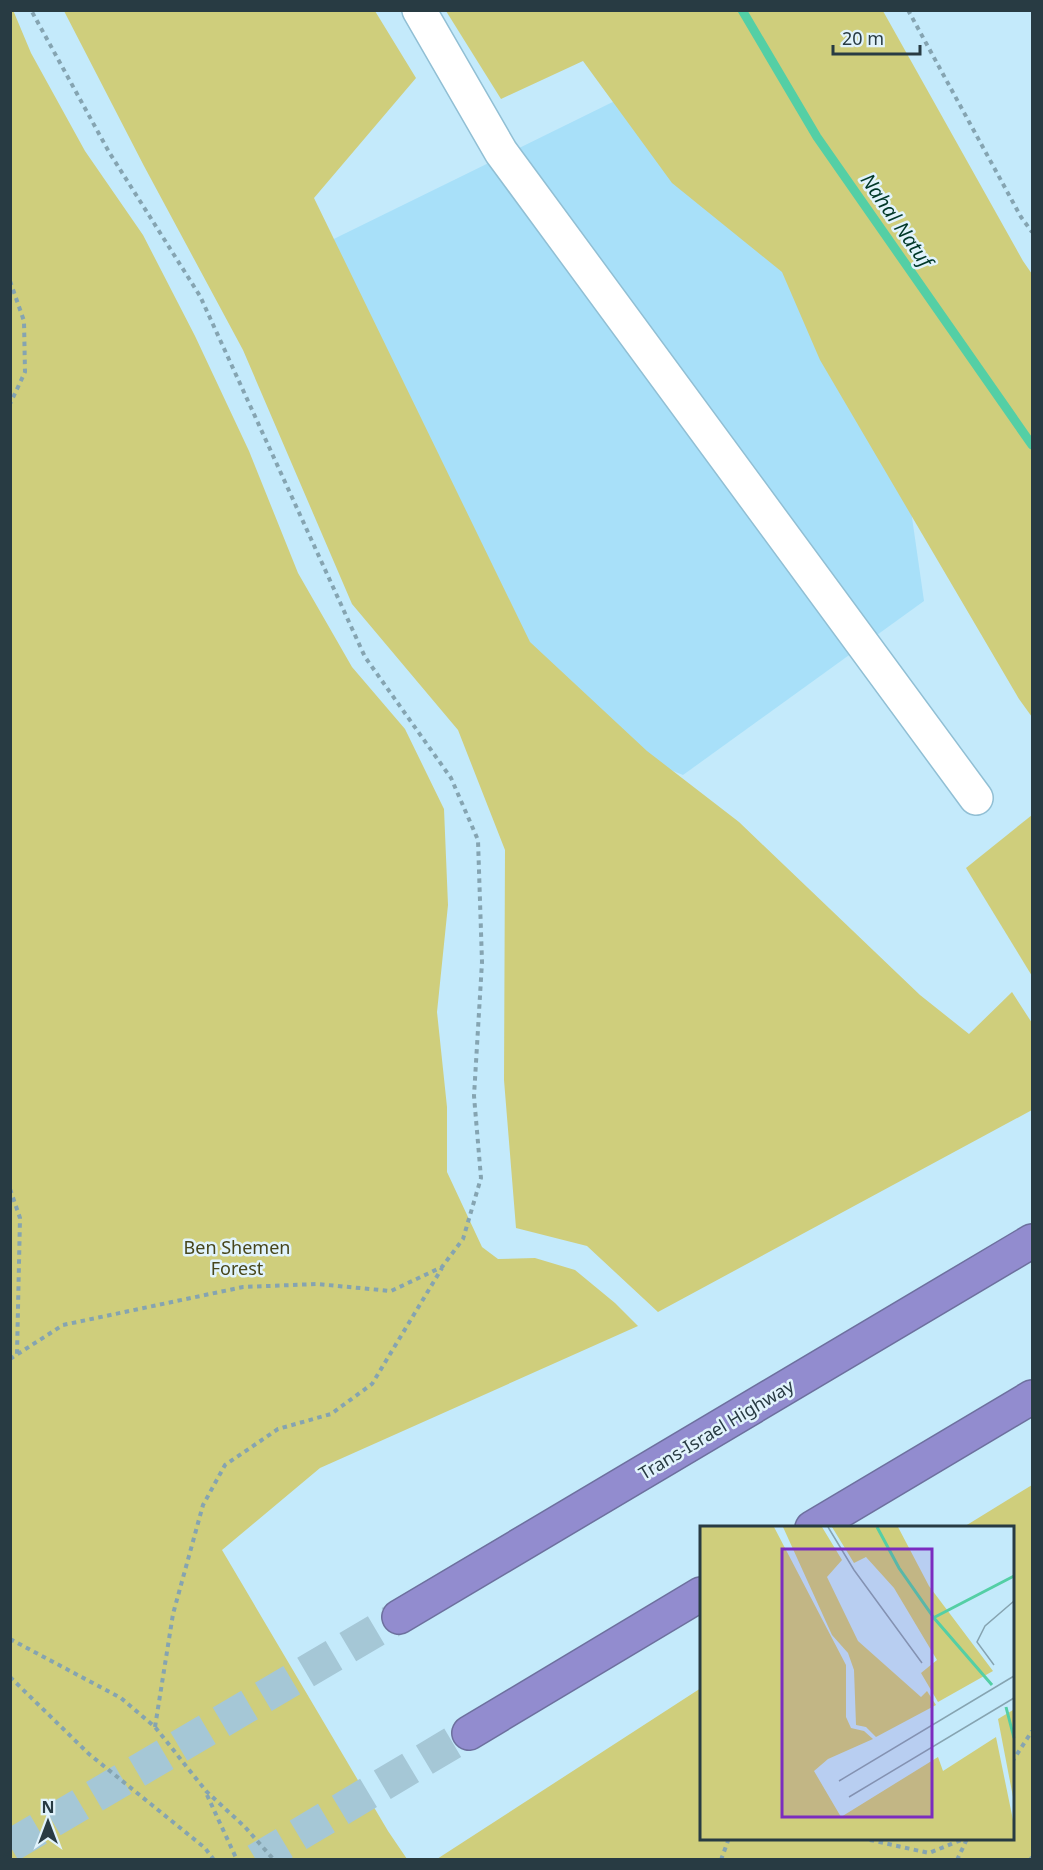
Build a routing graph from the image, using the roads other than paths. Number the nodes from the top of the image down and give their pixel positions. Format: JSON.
{"nodes":[{"id":1,"x":419,"y":10,"type":"edge"},
{"id":2,"x":976,"y":798,"type":"dead end"},
{"id":3,"x":1032,"y":1241,"type":"edge"},
{"id":4,"x":1032,"y":1397,"type":"edge"},
{"id":5,"x":815,"y":1526,"type":"edge"},
{"id":6,"x":700,"y":1595,"type":"edge"},
{"id":7,"x":399,"y":1617,"type":"tunnel mouth"},
{"id":8,"x":469,"y":1733,"type":"tunnel mouth"}],
"edges":[{"from":1,"to":2,"type":"street"},
{"from":3,"to":7,"type":"highway","name":"Trans-Israel Highway"},
{"from":4,"to":5,"type":"highway"},
{"from":6,"to":8,"type":"highway"}]}
